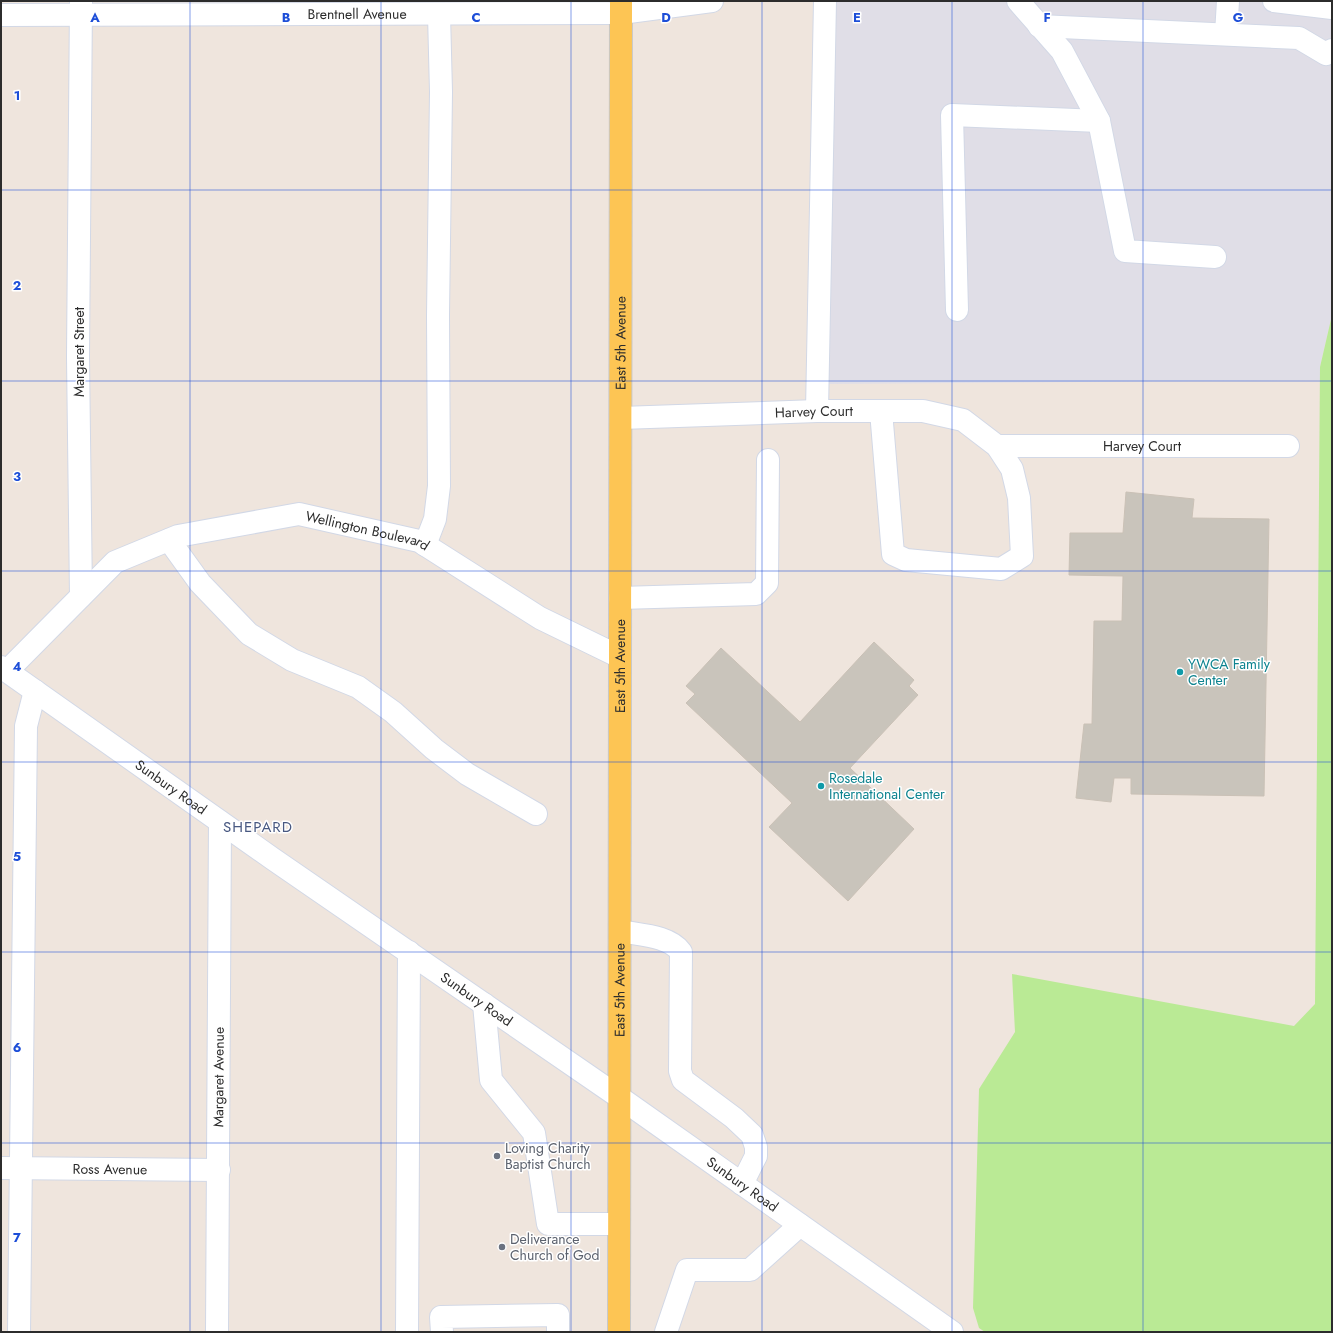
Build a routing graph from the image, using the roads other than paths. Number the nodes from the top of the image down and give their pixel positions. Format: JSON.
{"nodes":[{"id":1,"x":712,"y":1,"type":"edge"},
{"id":2,"x":825,"y":1,"type":"edge"},
{"id":3,"x":1018,"y":1,"type":"edge"},
{"id":4,"x":1228,"y":1,"type":"edge"},
{"id":5,"x":1274,"y":1,"type":"edge"},
{"id":6,"x":621,"y":7,"type":"edge"},
{"id":7,"x":81,"y":8,"type":"edge"},
{"id":8,"x":1325,"y":10,"type":"edge"},
{"id":9,"x":439,"y":14,"type":"junction"},
{"id":10,"x":1,"y":15,"type":"edge"},
{"id":11,"x":1039,"y":26,"type":"junction"},
{"id":12,"x":1226,"y":34,"type":"junction"},
{"id":13,"x":1332,"y":50,"type":"edge"},
{"id":14,"x":1099,"y":121,"type":"junction"},
{"id":15,"x":1215,"y":257,"type":"dead end"},
{"id":16,"x":957,"y":310,"type":"dead end"},
{"id":17,"x":817,"y":411,"type":"junction"},
{"id":18,"x":881,"y":411,"type":"junction"},
{"id":19,"x":621,"y":418,"type":"junction"},
{"id":20,"x":997,"y":446,"type":"junction"},
{"id":21,"x":1288,"y":446,"type":"dead end"},
{"id":22,"x":768,"y":460,"type":"dead end"},
{"id":23,"x":169,"y":540,"type":"junction"},
{"id":24,"x":425,"y":545,"type":"junction"},
{"id":25,"x":81,"y":596,"type":"junction"},
{"id":26,"x":620,"y":598,"type":"junction"},
{"id":27,"x":620,"y":657,"type":"junction"},
{"id":28,"x":4,"y":670,"type":"edge"},
{"id":29,"x":35,"y":691,"type":"junction"},
{"id":30,"x":536,"y":814,"type":"dead end"},
{"id":31,"x":220,"y":822,"type":"junction"},
{"id":32,"x":620,"y":931,"type":"junction"},
{"id":33,"x":409,"y":952,"type":"junction"},
{"id":34,"x":484,"y":1004,"type":"junction"},
{"id":35,"x":619,"y":1097,"type":"junction"},
{"id":36,"x":10,"y":1168,"type":"edge"},
{"id":37,"x":219,"y":1170,"type":"junction"},
{"id":38,"x":742,"y":1184,"type":"junction"},
{"id":39,"x":619,"y":1224,"type":"junction"},
{"id":40,"x":800,"y":1225,"type":"junction"},
{"id":41,"x":18,"y":1332,"type":"edge"},
{"id":42,"x":217,"y":1332,"type":"edge"},
{"id":43,"x":407,"y":1332,"type":"edge"},
{"id":44,"x":442,"y":1332,"type":"edge"},
{"id":45,"x":558,"y":1332,"type":"edge"},
{"id":46,"x":619,"y":1332,"type":"edge"},
{"id":47,"x":666,"y":1332,"type":"edge"},
{"id":48,"x":952,"y":1332,"type":"edge"}],
"edges":[{"from":1,"to":6,"type":"street","name":"Brentnell Avenue"},
{"from":2,"to":17,"type":"street"},
{"from":3,"to":11,"type":"street"},
{"from":4,"to":12,"type":"street"},
{"from":5,"to":8,"type":"street"},
{"from":6,"to":9,"type":"street","name":"Brentnell Avenue"},
{"from":6,"to":19,"type":"main road","name":"East 5th Avenue"},
{"from":7,"to":9,"type":"street","name":"Brentnell Avenue"},
{"from":7,"to":10,"type":"street","name":"Brentnell Avenue"},
{"from":7,"to":25,"type":"street","name":"Margaret Street"},
{"from":9,"to":24,"type":"street"},
{"from":11,"to":12,"type":"street"},
{"from":11,"to":14,"type":"street"},
{"from":12,"to":13,"type":"street"},
{"from":14,"to":15,"type":"street"},
{"from":14,"to":16,"type":"street"},
{"from":17,"to":18,"type":"street","name":"Harvey Court"},
{"from":17,"to":19,"type":"street","name":"Harvey Court"},
{"from":18,"to":20,"type":"street","name":"Harvey Court"},
{"from":18,"to":20,"type":"street","name":"Harvey Court"},
{"from":19,"to":26,"type":"main road","name":"East 5th Avenue"},
{"from":20,"to":21,"type":"street","name":"Harvey Court"},
{"from":22,"to":26,"type":"street"},
{"from":23,"to":24,"type":"street","name":"Wellington Boulevard"},
{"from":23,"to":25,"type":"street","name":"Wellington Boulevard"},
{"from":23,"to":30,"type":"street"},
{"from":24,"to":27,"type":"street","name":"Wellington Boulevard"},
{"from":25,"to":28,"type":"street"},
{"from":26,"to":27,"type":"main road","name":"East 5th Avenue"},
{"from":27,"to":32,"type":"main road","name":"East 5th Avenue"},
{"from":28,"to":29,"type":"street","name":"Sunbury Road"},
{"from":29,"to":31,"type":"street","name":"Sunbury Road"},
{"from":29,"to":36,"type":"street"},
{"from":31,"to":33,"type":"street","name":"Sunbury Road"},
{"from":31,"to":37,"type":"street","name":"Margaret Avenue"},
{"from":32,"to":35,"type":"main road","name":"East 5th Avenue"},
{"from":32,"to":38,"type":"street"},
{"from":33,"to":34,"type":"street","name":"Sunbury Road"},
{"from":33,"to":43,"type":"street"},
{"from":34,"to":35,"type":"street","name":"Sunbury Road"},
{"from":34,"to":39,"type":"street"},
{"from":35,"to":38,"type":"street","name":"Sunbury Road"},
{"from":35,"to":39,"type":"main road","name":"East 5th Avenue"},
{"from":36,"to":37,"type":"street","name":"Ross Avenue"},
{"from":36,"to":41,"type":"street"},
{"from":37,"to":42,"type":"street","name":"Margaret Avenue"},
{"from":38,"to":40,"type":"street","name":"Sunbury Road"},
{"from":39,"to":46,"type":"main road","name":"East 5th Avenue"},
{"from":40,"to":47,"type":"street"},
{"from":40,"to":48,"type":"street","name":"Sunbury Road"},
{"from":44,"to":45,"type":"street"}]}
